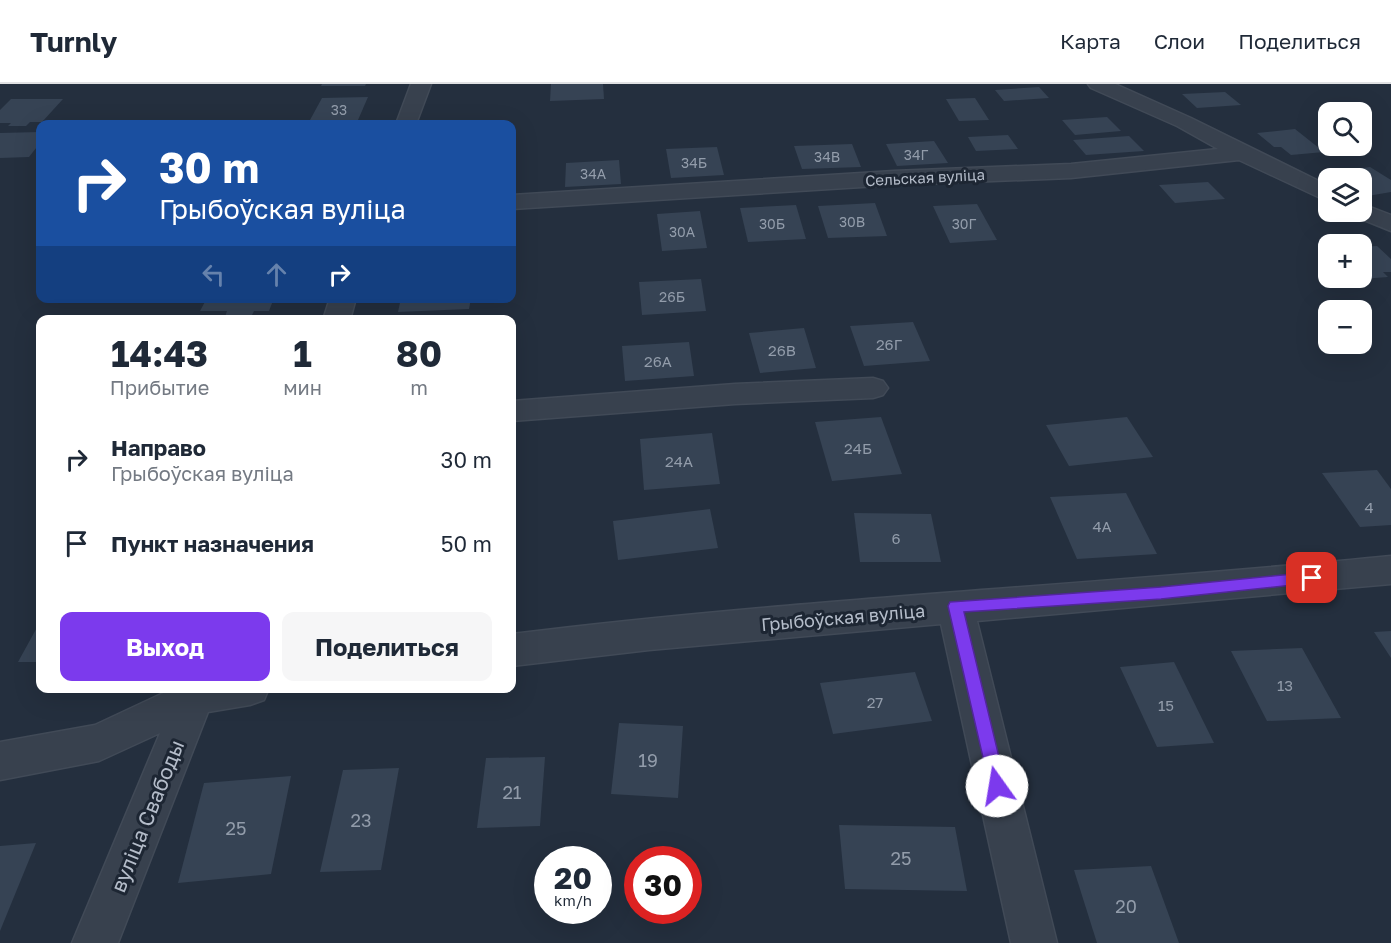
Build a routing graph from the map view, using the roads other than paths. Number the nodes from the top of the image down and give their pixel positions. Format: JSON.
{"nodes":[{"id":1,"x":421,"y":84,"type":"edge"},
{"id":2,"x":1098,"y":84,"type":"edge"},
{"id":3,"x":408,"y":120,"type":"edge"},
{"id":4,"x":1242,"y":153,"type":"junction"},
{"id":5,"x":1318,"y":190,"type":"edge"},
{"id":6,"x":516,"y":202,"type":"edge"},
{"id":7,"x":1372,"y":215,"type":"edge"},
{"id":8,"x":1391,"y":224,"type":"edge"},
{"id":9,"x":873,"y":388,"type":"dead end"},
{"id":10,"x":516,"y":411,"type":"edge"},
{"id":11,"x":1391,"y":570,"type":"edge"},
{"id":12,"x":955,"y":606,"type":"junction"},
{"id":13,"x":516,"y":649,"type":"edge"},
{"id":14,"x":196,"y":693,"type":"edge"},
{"id":15,"x":0,"y":761,"type":"edge"},
{"id":16,"x":95,"y":943,"type":"edge"},
{"id":17,"x":1034,"y":943,"type":"edge"}],
"edges":[{"from":1,"to":3,"type":"street"},
{"from":2,"to":4,"type":"street"},
{"from":4,"to":5,"type":"street"},
{"from":4,"to":6,"type":"street","name":"Сельская вуліца"},
{"from":7,"to":8,"type":"street"},
{"from":9,"to":10,"type":"street"},
{"from":11,"to":12,"type":"street","name":"Грыбоўская вуліца"},
{"from":12,"to":13,"type":"street","name":"Грыбоўская вуліца"},
{"from":12,"to":17,"type":"street"},
{"from":14,"to":15,"type":"street"},
{"from":14,"to":16,"type":"street","name":"вуліца Свабоды"}]}
